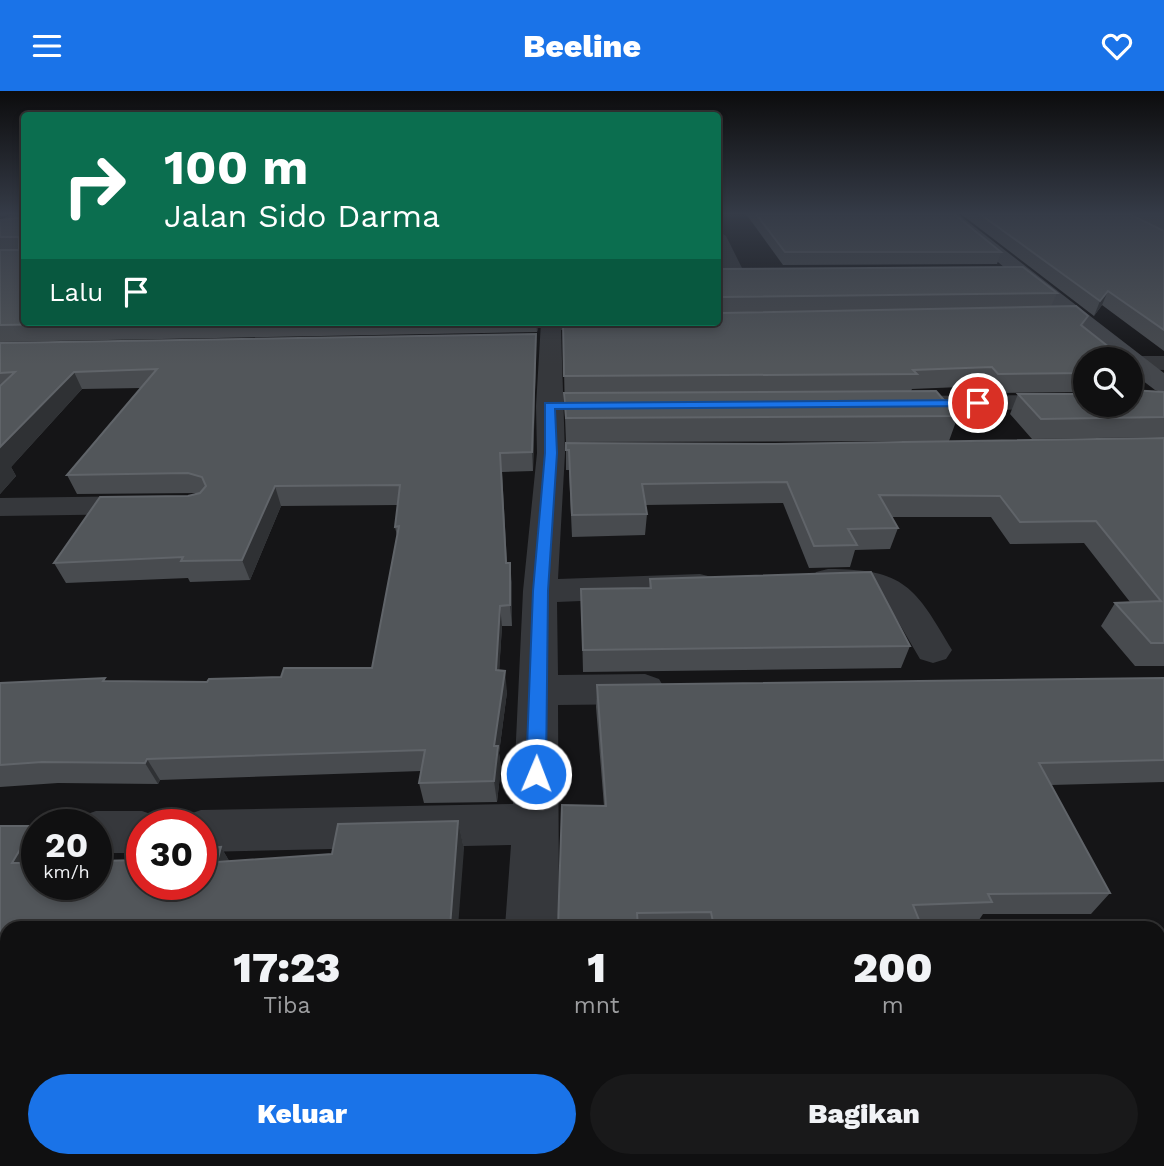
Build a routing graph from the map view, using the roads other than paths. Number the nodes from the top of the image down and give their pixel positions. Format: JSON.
{"nodes":[{"id":1,"x":1011,"y":264,"type":"edge"},
{"id":2,"x":995,"y":273,"type":"edge"},
{"id":3,"x":1022,"y":273,"type":"junction"},
{"id":4,"x":1049,"y":317,"type":"edge"},
{"id":5,"x":1077,"y":317,"type":"junction"},
{"id":6,"x":548,"y":326,"type":"edge"},
{"id":7,"x":1115,"y":347,"type":"edge"},
{"id":8,"x":1143,"y":361,"type":"edge"},
{"id":9,"x":1164,"y":363,"type":"edge"},
{"id":10,"x":1143,"y":375,"type":"edge"},
{"id":11,"x":1160,"y":397,"type":"edge"},
{"id":12,"x":1073,"y":403,"type":"edge"},
{"id":13,"x":879,"y":404,"type":"edge"},
{"id":14,"x":170,"y":504,"type":"edge"},
{"id":15,"x":0,"y":507,"type":"edge"},
{"id":16,"x":803,"y":581,"type":"edge"},
{"id":17,"x":734,"y":584,"type":"edge"},
{"id":18,"x":540,"y":591,"type":"junction"},
{"id":19,"x":932,"y":673,"type":"dead end"},
{"id":20,"x":676,"y":688,"type":"edge"},
{"id":21,"x":538,"y":690,"type":"junction"},
{"id":22,"x":534,"y":824,"type":"junction"},
{"id":23,"x":217,"y":831,"type":"edge"},
{"id":24,"x":532,"y":921,"type":"edge"}],
"edges":[{"from":1,"to":3,"type":"street"},
{"from":2,"to":3,"type":"street"},
{"from":3,"to":5,"type":"street"},
{"from":4,"to":5,"type":"street"},
{"from":5,"to":7,"type":"street"},
{"from":6,"to":18,"type":"street"},
{"from":8,"to":9,"type":"street"},
{"from":10,"to":11,"type":"street"},
{"from":12,"to":13,"type":"street"},
{"from":14,"to":15,"type":"street"},
{"from":16,"to":19,"type":"street"},
{"from":17,"to":18,"type":"street"},
{"from":18,"to":21,"type":"street"},
{"from":20,"to":21,"type":"street"},
{"from":21,"to":22,"type":"street"},
{"from":22,"to":23,"type":"street"},
{"from":22,"to":24,"type":"street"}]}
